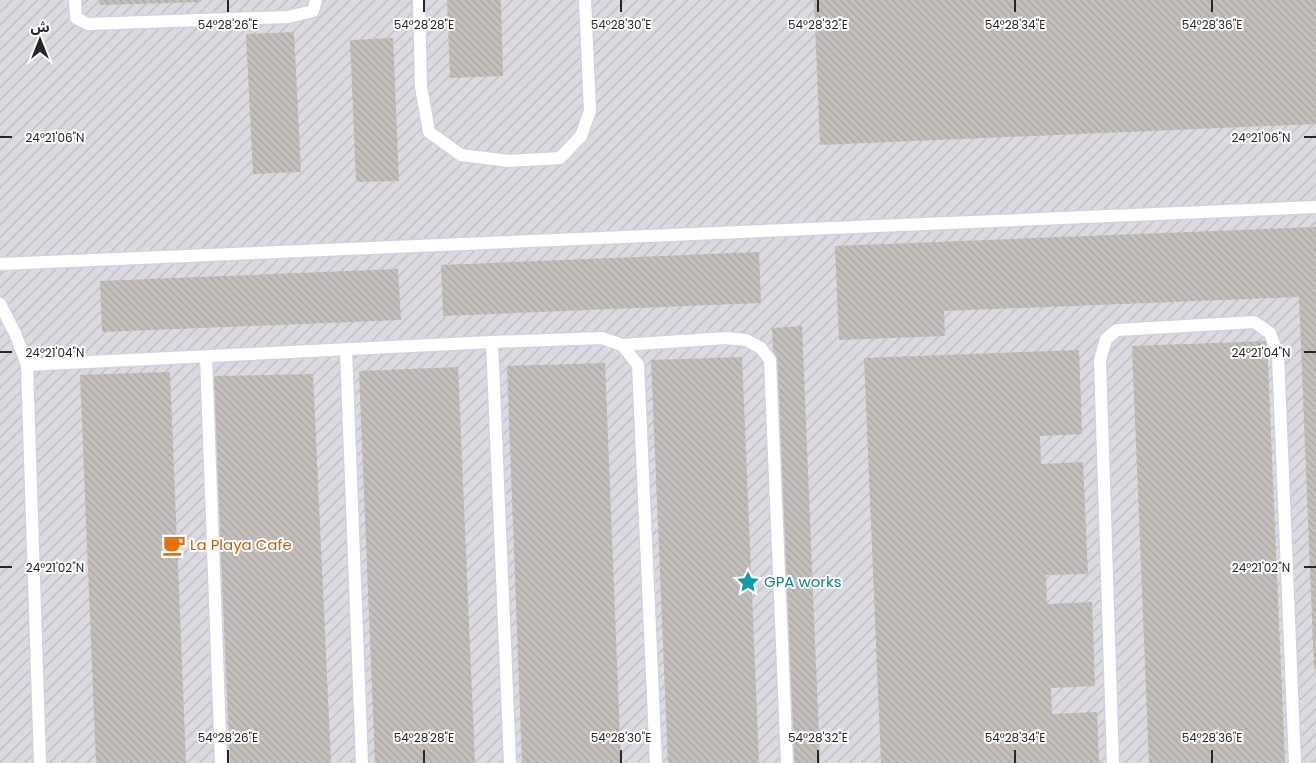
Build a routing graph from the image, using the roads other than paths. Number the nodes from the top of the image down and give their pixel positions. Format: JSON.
{"nodes":[{"id":1,"x":75,"y":0,"type":"edge"},
{"id":2,"x":316,"y":0,"type":"edge"},
{"id":3,"x":419,"y":0,"type":"edge"},
{"id":4,"x":585,"y":0,"type":"edge"},
{"id":5,"x":1316,"y":207,"type":"edge"},
{"id":6,"x":0,"y":264,"type":"edge"},
{"id":7,"x":0,"y":304,"type":"edge"},
{"id":8,"x":492,"y":342,"type":"junction"},
{"id":9,"x":622,"y":345,"type":"junction"},
{"id":10,"x":346,"y":350,"type":"junction"},
{"id":11,"x":206,"y":356,"type":"junction"},
{"id":12,"x":27,"y":365,"type":"junction"},
{"id":13,"x":40,"y":763,"type":"edge"},
{"id":14,"x":221,"y":763,"type":"edge"},
{"id":15,"x":362,"y":763,"type":"edge"},
{"id":16,"x":510,"y":763,"type":"edge"},
{"id":17,"x":656,"y":763,"type":"edge"},
{"id":18,"x":787,"y":763,"type":"edge"},
{"id":19,"x":1113,"y":763,"type":"edge"},
{"id":20,"x":1295,"y":763,"type":"edge"}],
"edges":[{"from":1,"to":2,"type":"lane"},
{"from":3,"to":4,"type":"lane"},
{"from":5,"to":6,"type":"lane"},
{"from":7,"to":12,"type":"lane"},
{"from":8,"to":9,"type":"lane"},
{"from":8,"to":10,"type":"lane"},
{"from":8,"to":16,"type":"lane"},
{"from":9,"to":17,"type":"lane"},
{"from":9,"to":18,"type":"lane"},
{"from":10,"to":11,"type":"lane"},
{"from":10,"to":15,"type":"lane"},
{"from":11,"to":12,"type":"lane"},
{"from":11,"to":14,"type":"lane"},
{"from":12,"to":13,"type":"lane"},
{"from":19,"to":20,"type":"lane"}]}
